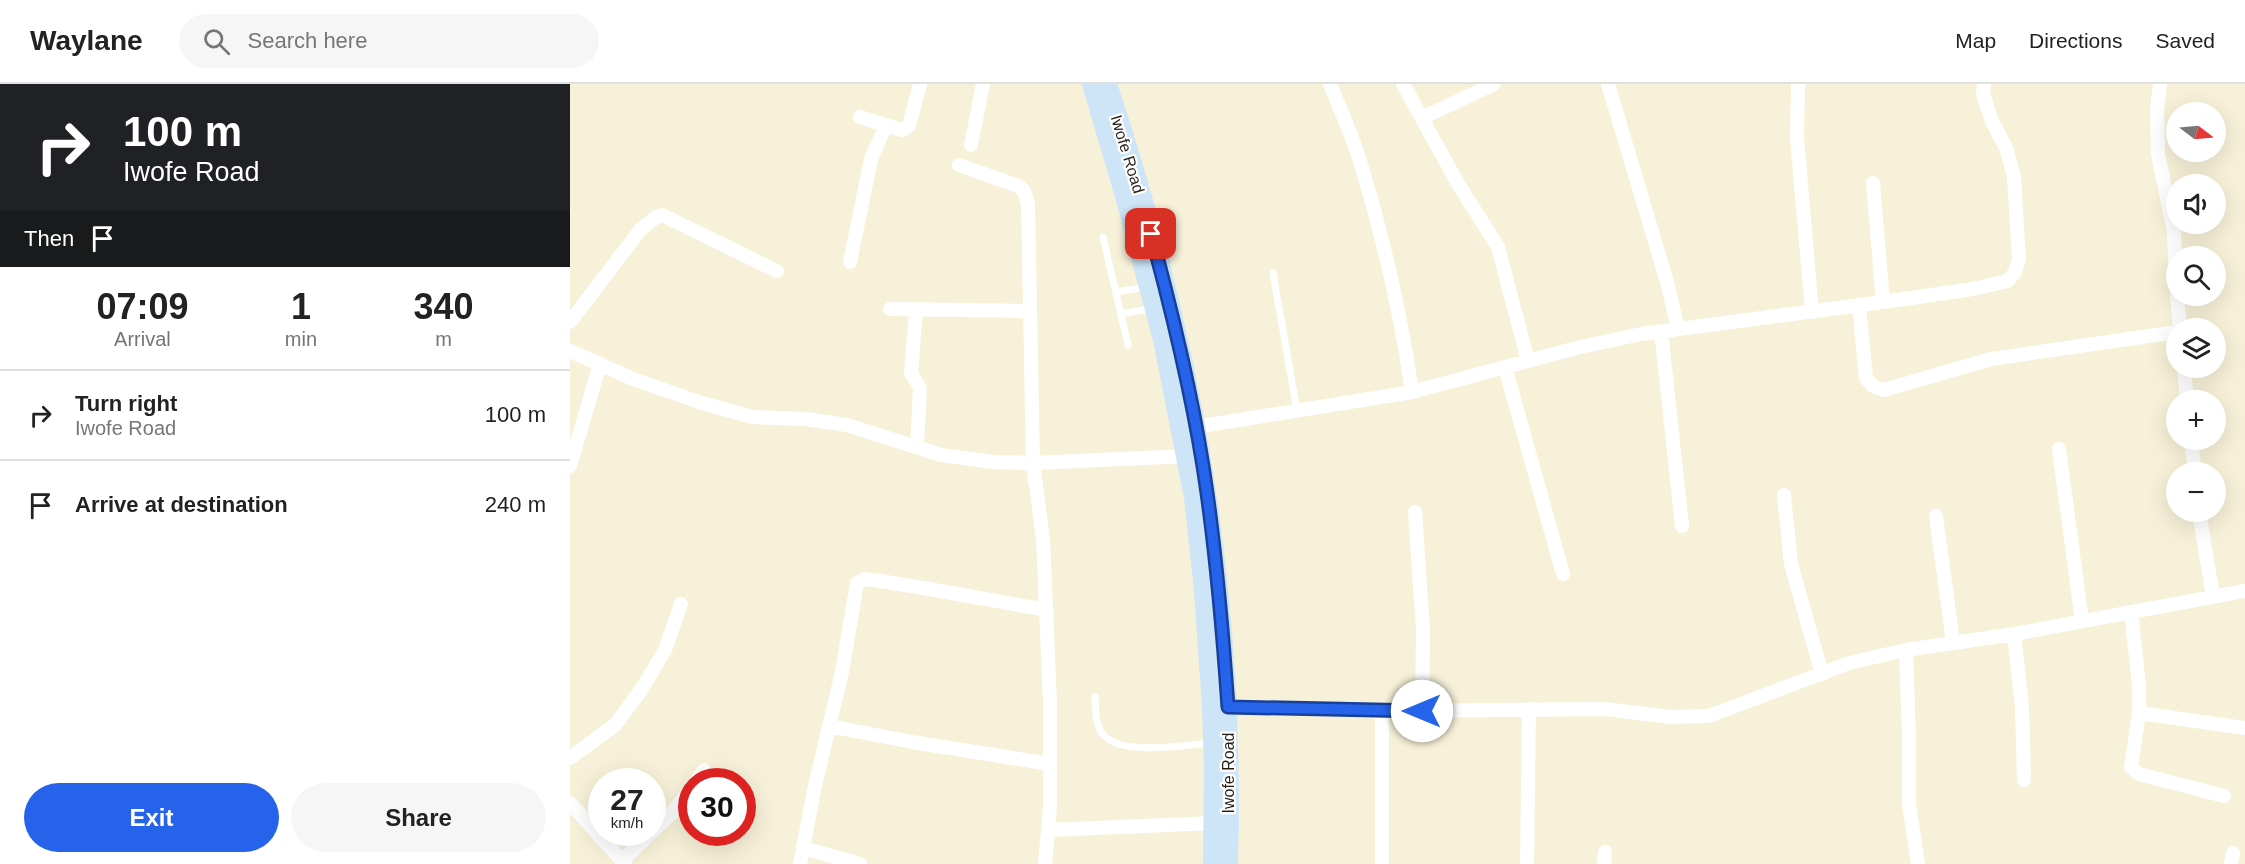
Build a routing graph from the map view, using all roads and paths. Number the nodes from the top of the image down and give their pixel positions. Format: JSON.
{"nodes":[{"id":1,"x":920,"y":84,"type":"edge"},
{"id":2,"x":983,"y":84,"type":"edge"},
{"id":3,"x":1092,"y":84,"type":"edge"},
{"id":4,"x":1107,"y":84,"type":"edge"},
{"id":5,"x":1330,"y":84,"type":"edge"},
{"id":6,"x":1403,"y":84,"type":"edge"},
{"id":7,"x":1494,"y":84,"type":"edge"},
{"id":8,"x":1608,"y":84,"type":"edge"},
{"id":9,"x":1797,"y":84,"type":"edge"},
{"id":10,"x":1984,"y":84,"type":"edge"},
{"id":11,"x":2160,"y":84,"type":"edge"},
{"id":12,"x":860,"y":117,"type":"dead end"},
{"id":13,"x":1422,"y":118,"type":"junction"},
{"id":14,"x":886,"y":125,"type":"junction"},
{"id":15,"x":971,"y":145,"type":"dead end"},
{"id":16,"x":959,"y":165,"type":"dead end"},
{"id":17,"x":1873,"y":183,"type":"dead end"},
{"id":18,"x":1103,"y":237,"type":"dead end"},
{"id":19,"x":2175,"y":246,"type":"edge"},
{"id":20,"x":850,"y":262,"type":"dead end"},
{"id":21,"x":777,"y":271,"type":"dead end"},
{"id":22,"x":1273,"y":273,"type":"dead end"},
{"id":23,"x":1149,"y":286,"type":"junction"},
{"id":24,"x":1116,"y":292,"type":"junction"},
{"id":25,"x":1883,"y":302,"type":"junction"},
{"id":26,"x":1859,"y":306,"type":"junction"},
{"id":27,"x":1155,"y":308,"type":"junction"},
{"id":28,"x":890,"y":309,"type":"dead end"},
{"id":29,"x":916,"y":310,"type":"junction"},
{"id":30,"x":1030,"y":311,"type":"junction"},
{"id":31,"x":1812,"y":312,"type":"junction"},
{"id":32,"x":1121,"y":314,"type":"junction"},
{"id":33,"x":570,"y":322,"type":"edge"},
{"id":34,"x":1678,"y":329,"type":"junction"},
{"id":35,"x":1661,"y":332,"type":"junction"},
{"id":36,"x":2166,"y":333,"type":"edge"},
{"id":37,"x":1128,"y":345,"type":"dead end"},
{"id":38,"x":570,"y":351,"type":"edge"},
{"id":39,"x":1528,"y":361,"type":"junction"},
{"id":40,"x":600,"y":364,"type":"junction"},
{"id":41,"x":1505,"y":367,"type":"junction"},
{"id":42,"x":1412,"y":392,"type":"junction"},
{"id":43,"x":1297,"y":411,"type":"junction"},
{"id":44,"x":1196,"y":427,"type":"junction"},
{"id":45,"x":917,"y":447,"type":"junction"},
{"id":46,"x":2059,"y":449,"type":"dead end"},
{"id":47,"x":1187,"y":456,"type":"junction"},
{"id":48,"x":1033,"y":464,"type":"junction"},
{"id":49,"x":570,"y":466,"type":"edge"},
{"id":50,"x":1784,"y":495,"type":"dead end"},
{"id":51,"x":1415,"y":512,"type":"dead end"},
{"id":52,"x":1936,"y":516,"type":"dead end"},
{"id":53,"x":2201,"y":522,"type":"edge"},
{"id":54,"x":1682,"y":526,"type":"dead end"},
{"id":55,"x":1563,"y":574,"type":"dead end"},
{"id":56,"x":2245,"y":591,"type":"edge"},
{"id":57,"x":2213,"y":596,"type":"junction"},
{"id":58,"x":681,"y":604,"type":"dead end"},
{"id":59,"x":1047,"y":610,"type":"junction"},
{"id":60,"x":2132,"y":612,"type":"junction"},
{"id":61,"x":2082,"y":621,"type":"junction"},
{"id":62,"x":2014,"y":634,"type":"junction"},
{"id":63,"x":1953,"y":642,"type":"junction"},
{"id":64,"x":1906,"y":651,"type":"junction"},
{"id":65,"x":1822,"y":674,"type":"junction"},
{"id":66,"x":1095,"y":697,"type":"dead end"},
{"id":67,"x":1228,"y":707,"type":"junction"},
{"id":68,"x":1529,"y":709,"type":"junction"},
{"id":69,"x":1382,"y":711,"type":"junction"},
{"id":70,"x":1422,"y":711,"type":"junction"},
{"id":71,"x":2139,"y":713,"type":"junction"},
{"id":72,"x":829,"y":726,"type":"junction"},
{"id":73,"x":2245,"y":728,"type":"edge"},
{"id":74,"x":1213,"y":743,"type":"junction"},
{"id":75,"x":570,"y":758,"type":"edge"},
{"id":76,"x":1050,"y":764,"type":"junction"},
{"id":77,"x":2024,"y":780,"type":"dead end"},
{"id":78,"x":2224,"y":796,"type":"dead end"},
{"id":79,"x":570,"y":803,"type":"edge"},
{"id":80,"x":678,"y":805,"type":"edge"},
{"id":81,"x":666,"y":819,"type":"edge"},
{"id":82,"x":1214,"y":823,"type":"junction"},
{"id":83,"x":1048,"y":830,"type":"junction"},
{"id":84,"x":639,"y":846,"type":"edge"},
{"id":85,"x":803,"y":848,"type":"junction"},
{"id":86,"x":623,"y":863,"type":"edge"},
{"id":87,"x":800,"y":864,"type":"edge"},
{"id":88,"x":860,"y":864,"type":"edge"},
{"id":89,"x":1045,"y":864,"type":"edge"},
{"id":90,"x":1213,"y":864,"type":"edge"},
{"id":91,"x":1228,"y":864,"type":"edge"},
{"id":92,"x":1382,"y":864,"type":"edge"},
{"id":93,"x":1527,"y":864,"type":"edge"},
{"id":94,"x":1918,"y":864,"type":"edge"}],
"edges":[{"from":1,"to":14,"type":"street"},
{"from":2,"to":15,"type":"street"},
{"from":3,"to":23,"type":"street","name":"Iwofe Road"},
{"from":4,"to":44,"type":"street","name":"Iwofe Road"},
{"from":5,"to":42,"type":"street"},
{"from":6,"to":13,"type":"street"},
{"from":7,"to":13,"type":"street"},
{"from":8,"to":34,"type":"street"},
{"from":9,"to":31,"type":"street"},
{"from":10,"to":25,"type":"street"},
{"from":11,"to":19,"type":"street"},
{"from":12,"to":14,"type":"street"},
{"from":13,"to":39,"type":"street"},
{"from":14,"to":20,"type":"street"},
{"from":16,"to":30,"type":"street"},
{"from":17,"to":25,"type":"street"},
{"from":18,"to":24,"type":"lane"},
{"from":21,"to":33,"type":"street"},
{"from":22,"to":43,"type":"lane"},
{"from":23,"to":24,"type":"lane"},
{"from":23,"to":27,"type":"street","name":"Iwofe Road"},
{"from":24,"to":32,"type":"lane"},
{"from":25,"to":26,"type":"street"},
{"from":26,"to":31,"type":"street"},
{"from":26,"to":36,"type":"street"},
{"from":27,"to":32,"type":"lane"},
{"from":27,"to":47,"type":"street","name":"Iwofe Road"},
{"from":28,"to":29,"type":"street"},
{"from":29,"to":30,"type":"street"},
{"from":29,"to":45,"type":"street"},
{"from":30,"to":48,"type":"street"},
{"from":31,"to":34,"type":"street"},
{"from":32,"to":37,"type":"lane"},
{"from":34,"to":35,"type":"street"},
{"from":35,"to":39,"type":"street"},
{"from":35,"to":54,"type":"street"},
{"from":38,"to":40,"type":"street"},
{"from":39,"to":41,"type":"street"},
{"from":40,"to":45,"type":"street"},
{"from":40,"to":49,"type":"street"},
{"from":41,"to":42,"type":"street"},
{"from":41,"to":55,"type":"street"},
{"from":42,"to":43,"type":"street"},
{"from":43,"to":44,"type":"street"},
{"from":44,"to":67,"type":"street","name":"Iwofe Road"},
{"from":45,"to":48,"type":"street"},
{"from":46,"to":61,"type":"street"},
{"from":47,"to":48,"type":"street"},
{"from":47,"to":74,"type":"street","name":"Iwofe Road"},
{"from":48,"to":59,"type":"street"},
{"from":50,"to":65,"type":"street"},
{"from":51,"to":70,"type":"street"},
{"from":52,"to":63,"type":"street"},
{"from":53,"to":57,"type":"street"},
{"from":56,"to":57,"type":"street"},
{"from":57,"to":60,"type":"street"},
{"from":58,"to":75,"type":"street"},
{"from":59,"to":72,"type":"street"},
{"from":59,"to":76,"type":"street"},
{"from":60,"to":61,"type":"street"},
{"from":60,"to":71,"type":"street"},
{"from":61,"to":62,"type":"street"},
{"from":62,"to":63,"type":"street"},
{"from":62,"to":77,"type":"street"},
{"from":63,"to":64,"type":"street"},
{"from":64,"to":65,"type":"street"},
{"from":64,"to":94,"type":"street"},
{"from":65,"to":68,"type":"street"},
{"from":66,"to":74,"type":"lane"},
{"from":67,"to":69,"type":"street"},
{"from":67,"to":91,"type":"street","name":"Iwofe Road"},
{"from":68,"to":70,"type":"street"},
{"from":68,"to":93,"type":"street"},
{"from":69,"to":70,"type":"street"},
{"from":69,"to":92,"type":"street"},
{"from":71,"to":73,"type":"street"},
{"from":71,"to":78,"type":"street"},
{"from":72,"to":76,"type":"street"},
{"from":72,"to":85,"type":"street"},
{"from":74,"to":82,"type":"street","name":"Iwofe Road"},
{"from":76,"to":83,"type":"street"},
{"from":79,"to":86,"type":"street"},
{"from":80,"to":81,"type":"street"},
{"from":82,"to":83,"type":"street"},
{"from":82,"to":90,"type":"street","name":"Iwofe Road"},
{"from":83,"to":89,"type":"street"},
{"from":84,"to":86,"type":"street"},
{"from":85,"to":87,"type":"street"},
{"from":85,"to":88,"type":"street"}]}
